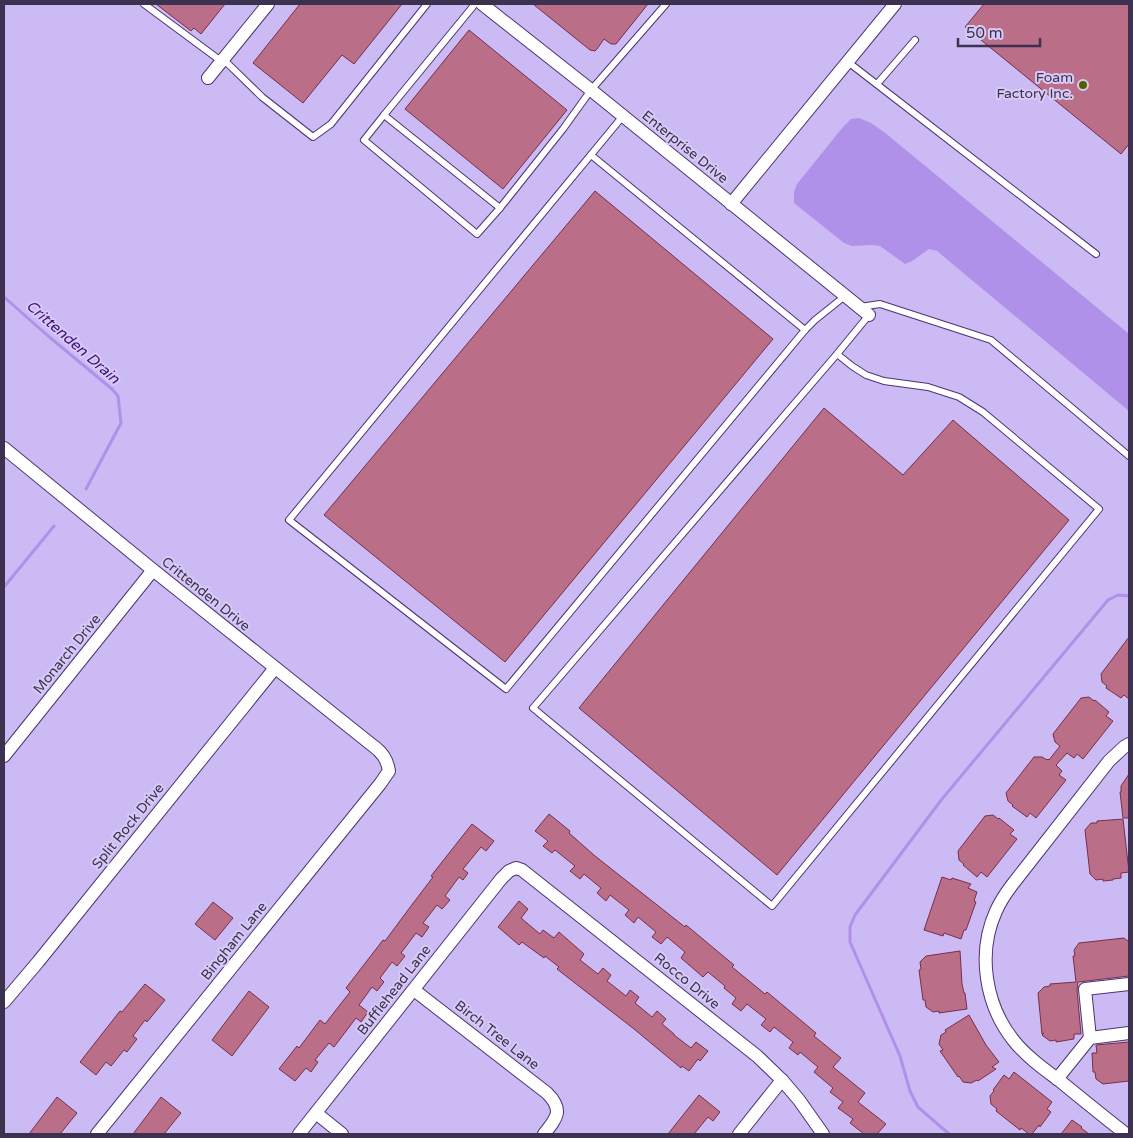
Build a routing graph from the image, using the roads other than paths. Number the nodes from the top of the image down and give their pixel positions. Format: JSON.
{"nodes":[{"id":1,"x":144,"y":4,"type":"edge"},
{"id":2,"x":268,"y":4,"type":"edge"},
{"id":3,"x":427,"y":4,"type":"edge"},
{"id":4,"x":475,"y":4,"type":"edge"},
{"id":5,"x":482,"y":4,"type":"edge"},
{"id":6,"x":666,"y":4,"type":"edge"},
{"id":7,"x":895,"y":4,"type":"edge"},
{"id":8,"x":915,"y":40,"type":"dead end"},
{"id":9,"x":222,"y":60,"type":"junction"},
{"id":10,"x":848,"y":62,"type":"junction"},
{"id":11,"x":208,"y":78,"type":"dead end"},
{"id":12,"x":878,"y":84,"type":"junction"},
{"id":13,"x":591,"y":90,"type":"junction"},
{"id":14,"x":384,"y":115,"type":"junction"},
{"id":15,"x":623,"y":116,"type":"junction"},
{"id":16,"x":591,"y":155,"type":"junction"},
{"id":17,"x":731,"y":204,"type":"junction"},
{"id":18,"x":500,"y":208,"type":"junction"},
{"id":19,"x":1096,"y":254,"type":"dead end"},
{"id":20,"x":845,"y":296,"type":"junction"},
{"id":21,"x":864,"y":311,"type":"junction"},
{"id":22,"x":805,"y":330,"type":"junction"},
{"id":23,"x":836,"y":354,"type":"junction"},
{"id":24,"x":4,"y":448,"type":"edge"},
{"id":25,"x":1129,"y":456,"type":"edge"},
{"id":26,"x":153,"y":570,"type":"junction"},
{"id":27,"x":275,"y":668,"type":"junction"},
{"id":28,"x":1129,"y":744,"type":"edge"},
{"id":29,"x":4,"y":756,"type":"edge"},
{"id":30,"x":388,"y":763,"type":"joint"},
{"id":31,"x":516,"y":868,"type":"joint"},
{"id":32,"x":1129,"y":984,"type":"edge"},
{"id":33,"x":414,"y":990,"type":"junction"},
{"id":34,"x":4,"y":1002,"type":"edge"},
{"id":35,"x":1129,"y":1033,"type":"edge"},
{"id":36,"x":1090,"y":1038,"type":"junction"},
{"id":37,"x":1057,"y":1079,"type":"junction"},
{"id":38,"x":782,"y":1080,"type":"junction"},
{"id":39,"x":316,"y":1113,"type":"junction"},
{"id":40,"x":97,"y":1134,"type":"edge"},
{"id":41,"x":299,"y":1134,"type":"edge"},
{"id":42,"x":342,"y":1134,"type":"edge"},
{"id":43,"x":544,"y":1134,"type":"edge"},
{"id":44,"x":739,"y":1134,"type":"edge"},
{"id":45,"x":823,"y":1134,"type":"edge"},
{"id":46,"x":1126,"y":1134,"type":"edge"}],
"edges":[{"from":1,"to":9,"type":"lane"},
{"from":2,"to":9,"type":"street"},
{"from":3,"to":9,"type":"lane"},
{"from":4,"to":14,"type":"lane"},
{"from":5,"to":13,"type":"street","name":"Enterprise Drive"},
{"from":6,"to":13,"type":"lane"},
{"from":7,"to":10,"type":"street"},
{"from":8,"to":12,"type":"lane"},
{"from":9,"to":11,"type":"street"},
{"from":10,"to":12,"type":"lane"},
{"from":10,"to":17,"type":"street"},
{"from":12,"to":19,"type":"lane"},
{"from":13,"to":15,"type":"street","name":"Enterprise Drive"},
{"from":13,"to":18,"type":"lane"},
{"from":14,"to":18,"type":"lane"},
{"from":14,"to":18,"type":"lane"},
{"from":15,"to":16,"type":"lane"},
{"from":15,"to":17,"type":"street","name":"Enterprise Drive"},
{"from":16,"to":22,"type":"lane"},
{"from":16,"to":22,"type":"lane"},
{"from":17,"to":20,"type":"street","name":"Enterprise Drive"},
{"from":20,"to":21,"type":"street","name":"Enterprise Drive"},
{"from":20,"to":22,"type":"lane"},
{"from":21,"to":23,"type":"lane"},
{"from":21,"to":25,"type":"lane"},
{"from":23,"to":23,"type":"lane"},
{"from":24,"to":26,"type":"street","name":"Crittenden Drive"},
{"from":26,"to":27,"type":"street","name":"Crittenden Drive"},
{"from":26,"to":29,"type":"street","name":"Monarch Drive"},
{"from":27,"to":30,"type":"street","name":"Crittenden Drive"},
{"from":27,"to":34,"type":"street","name":"Split Rock Drive"},
{"from":28,"to":37,"type":"street"},
{"from":30,"to":40,"type":"street","name":"Bingham Lane"},
{"from":31,"to":33,"type":"street","name":"Bufflehead Lane"},
{"from":31,"to":38,"type":"street","name":"Rocco Drive"},
{"from":32,"to":36,"type":"street"},
{"from":33,"to":39,"type":"street","name":"Bufflehead Lane"},
{"from":33,"to":43,"type":"street","name":"Birch Tree Lane"},
{"from":35,"to":36,"type":"street"},
{"from":36,"to":37,"type":"street"},
{"from":37,"to":46,"type":"street"},
{"from":38,"to":44,"type":"street"},
{"from":38,"to":45,"type":"street","name":"Rocco Drive"},
{"from":39,"to":41,"type":"street","name":"Bufflehead Lane"},
{"from":39,"to":42,"type":"street"}]}
